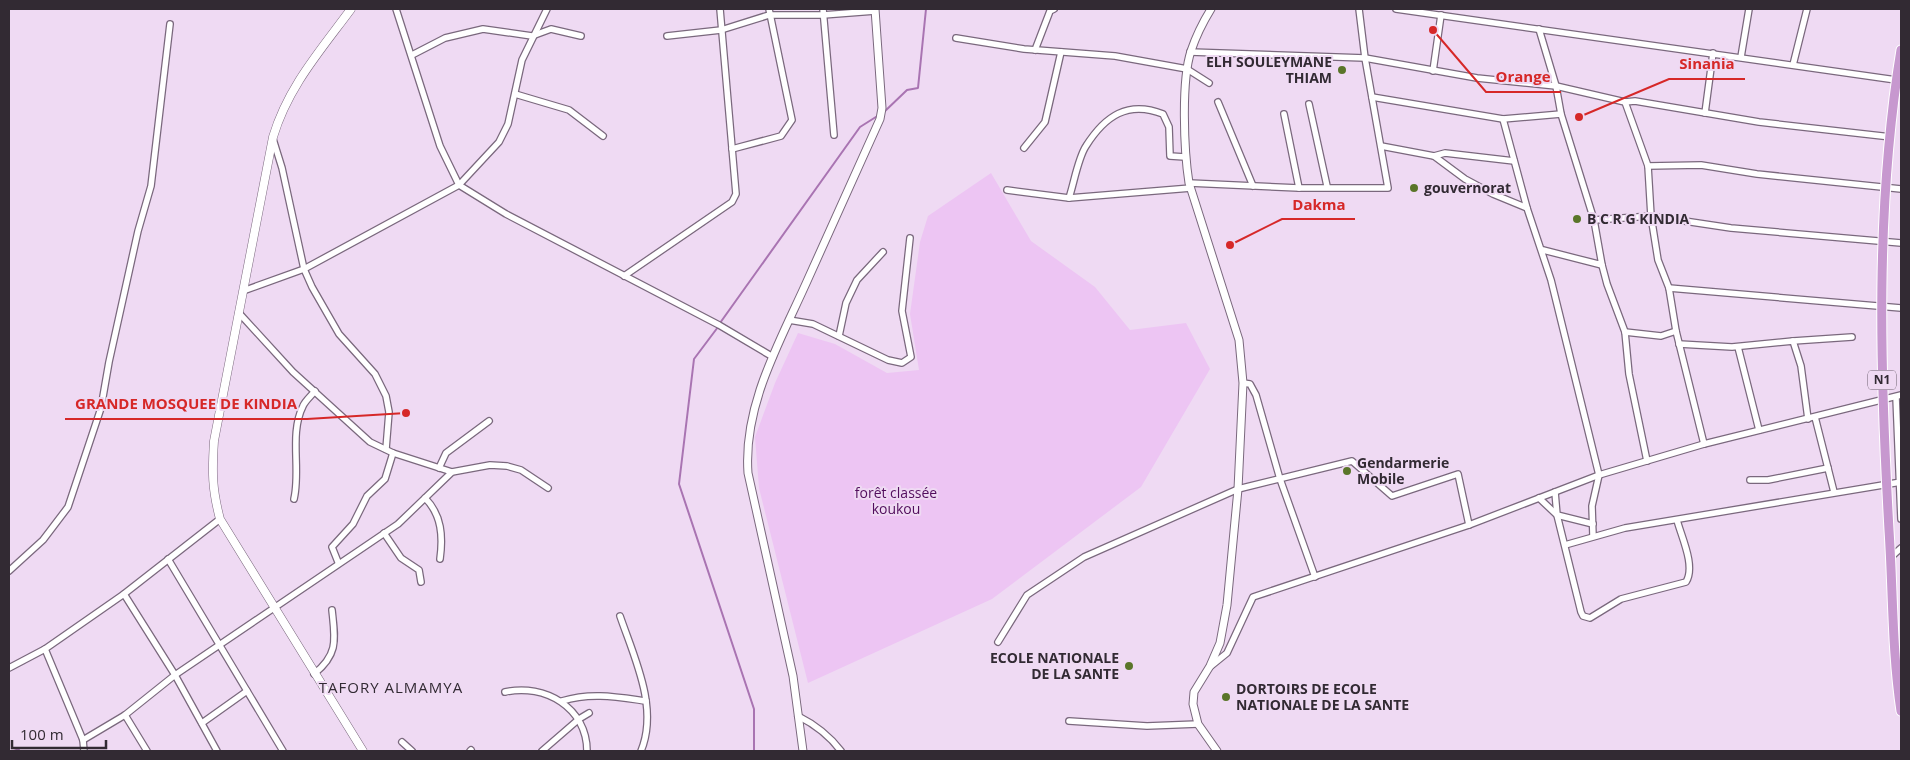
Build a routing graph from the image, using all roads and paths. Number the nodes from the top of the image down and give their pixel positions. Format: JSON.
{"nodes":[{"id":1,"x":351,"y":9,"type":"edge"},
{"id":2,"x":396,"y":9,"type":"edge"},
{"id":3,"x":548,"y":9,"type":"edge"},
{"id":4,"x":720,"y":9,"type":"edge"},
{"id":5,"x":1054,"y":9,"type":"edge"},
{"id":6,"x":1211,"y":9,"type":"edge"},
{"id":7,"x":1359,"y":9,"type":"edge"},
{"id":8,"x":1396,"y":9,"type":"edge"},
{"id":9,"x":1749,"y":9,"type":"edge"},
{"id":10,"x":1806,"y":9,"type":"edge"},
{"id":11,"x":875,"y":10,"type":"edge"},
{"id":12,"x":769,"y":12,"type":"edge"},
{"id":13,"x":823,"y":12,"type":"edge"},
{"id":14,"x":1441,"y":15,"type":"junction"},
{"id":15,"x":170,"y":24,"type":"dead end"},
{"id":16,"x":1539,"y":29,"type":"junction"},
{"id":17,"x":721,"y":30,"type":"junction"},
{"id":18,"x":532,"y":36,"type":"junction"},
{"id":19,"x":581,"y":36,"type":"dead end"},
{"id":20,"x":667,"y":36,"type":"dead end"},
{"id":21,"x":956,"y":38,"type":"dead end"},
{"id":22,"x":1035,"y":50,"type":"junction"},
{"id":23,"x":1901,"y":50,"type":"edge"},
{"id":24,"x":1061,"y":52,"type":"junction"},
{"id":25,"x":1190,"y":52,"type":"junction"},
{"id":26,"x":1713,"y":53,"type":"junction"},
{"id":27,"x":412,"y":54,"type":"junction"},
{"id":28,"x":1741,"y":57,"type":"junction"},
{"id":29,"x":1365,"y":58,"type":"junction"},
{"id":30,"x":1793,"y":65,"type":"junction"},
{"id":31,"x":1187,"y":69,"type":"junction"},
{"id":32,"x":1433,"y":71,"type":"junction"},
{"id":33,"x":1896,"y":80,"type":"junction"},
{"id":34,"x":1209,"y":83,"type":"dead end"},
{"id":35,"x":1556,"y":86,"type":"junction"},
{"id":36,"x":515,"y":94,"type":"junction"},
{"id":37,"x":1372,"y":97,"type":"junction"},
{"id":38,"x":1218,"y":102,"type":"dead end"},
{"id":39,"x":1625,"y":102,"type":"junction"},
{"id":40,"x":1308,"y":104,"type":"dead end"},
{"id":41,"x":1705,"y":113,"type":"junction"},
{"id":42,"x":1284,"y":114,"type":"dead end"},
{"id":43,"x":1561,"y":114,"type":"junction"},
{"id":44,"x":1503,"y":119,"type":"junction"},
{"id":45,"x":834,"y":135,"type":"dead end"},
{"id":46,"x":603,"y":136,"type":"dead end"},
{"id":47,"x":273,"y":137,"type":"junction"},
{"id":48,"x":1891,"y":137,"type":"junction"},
{"id":49,"x":1380,"y":146,"type":"junction"},
{"id":50,"x":1024,"y":148,"type":"dead end"},
{"id":51,"x":732,"y":149,"type":"junction"},
{"id":52,"x":1434,"y":156,"type":"junction"},
{"id":53,"x":1185,"y":157,"type":"junction"},
{"id":54,"x":1514,"y":161,"type":"junction"},
{"id":55,"x":1648,"y":166,"type":"junction"},
{"id":56,"x":458,"y":185,"type":"junction"},
{"id":57,"x":1190,"y":186,"type":"junction"},
{"id":58,"x":1254,"y":186,"type":"junction"},
{"id":59,"x":1327,"y":186,"type":"junction"},
{"id":60,"x":1298,"y":188,"type":"junction"},
{"id":61,"x":1886,"y":188,"type":"junction"},
{"id":62,"x":1901,"y":189,"type":"edge"},
{"id":63,"x":1007,"y":190,"type":"dead end"},
{"id":64,"x":1069,"y":198,"type":"junction"},
{"id":65,"x":1527,"y":208,"type":"junction"},
{"id":66,"x":1651,"y":216,"type":"junction"},
{"id":67,"x":1594,"y":220,"type":"junction"},
{"id":68,"x":910,"y":238,"type":"dead end"},
{"id":69,"x":1883,"y":241,"type":"junction"},
{"id":70,"x":1901,"y":243,"type":"edge"},
{"id":71,"x":1543,"y":250,"type":"junction"},
{"id":72,"x":883,"y":252,"type":"dead end"},
{"id":73,"x":1602,"y":265,"type":"junction"},
{"id":74,"x":304,"y":269,"type":"junction"},
{"id":75,"x":624,"y":276,"type":"junction"},
{"id":76,"x":1670,"y":288,"type":"junction"},
{"id":77,"x":243,"y":291,"type":"junction"},
{"id":78,"x":1881,"y":305,"type":"junction"},
{"id":79,"x":1901,"y":308,"type":"edge"},
{"id":80,"x":239,"y":313,"type":"junction"},
{"id":81,"x":790,"y":320,"type":"junction"},
{"id":82,"x":1625,"y":332,"type":"junction"},
{"id":83,"x":1676,"y":332,"type":"junction"},
{"id":84,"x":838,"y":336,"type":"junction"},
{"id":85,"x":1852,"y":338,"type":"dead end"},
{"id":86,"x":1793,"y":340,"type":"junction"},
{"id":87,"x":1679,"y":344,"type":"junction"},
{"id":88,"x":1738,"y":347,"type":"junction"},
{"id":89,"x":773,"y":357,"type":"junction"},
{"id":90,"x":1243,"y":383,"type":"junction"},
{"id":91,"x":315,"y":391,"type":"junction"},
{"id":92,"x":1899,"y":396,"type":"edge"},
{"id":93,"x":1882,"y":400,"type":"junction"},
{"id":94,"x":1811,"y":418,"type":"junction"},
{"id":95,"x":489,"y":421,"type":"dead end"},
{"id":96,"x":1759,"y":430,"type":"junction"},
{"id":97,"x":1704,"y":444,"type":"junction"},
{"id":98,"x":386,"y":449,"type":"junction"},
{"id":99,"x":393,"y":453,"type":"junction"},
{"id":100,"x":1647,"y":461,"type":"junction"},
{"id":101,"x":440,"y":468,"type":"junction"},
{"id":102,"x":1828,"y":468,"type":"junction"},
{"id":103,"x":452,"y":472,"type":"junction"},
{"id":104,"x":1599,"y":475,"type":"junction"},
{"id":105,"x":1280,"y":479,"type":"junction"},
{"id":106,"x":1750,"y":480,"type":"dead end"},
{"id":107,"x":1900,"y":482,"type":"edge"},
{"id":108,"x":1886,"y":483,"type":"junction"},
{"id":109,"x":548,"y":488,"type":"dead end"},
{"id":110,"x":1238,"y":489,"type":"junction"},
{"id":111,"x":1555,"y":492,"type":"junction"},
{"id":112,"x":1834,"y":492,"type":"junction"},
{"id":113,"x":425,"y":498,"type":"junction"},
{"id":114,"x":1539,"y":498,"type":"junction"},
{"id":115,"x":294,"y":499,"type":"dead end"},
{"id":116,"x":1557,"y":515,"type":"junction"},
{"id":117,"x":220,"y":519,"type":"junction"},
{"id":118,"x":1901,"y":519,"type":"edge"},
{"id":119,"x":1677,"y":520,"type":"junction"},
{"id":120,"x":1593,"y":524,"type":"junction"},
{"id":121,"x":1469,"y":525,"type":"junction"},
{"id":122,"x":384,"y":533,"type":"junction"},
{"id":123,"x":1593,"y":536,"type":"junction"},
{"id":124,"x":1565,"y":545,"type":"junction"},
{"id":125,"x":1901,"y":548,"type":"edge"},
{"id":126,"x":1891,"y":557,"type":"junction"},
{"id":127,"x":168,"y":559,"type":"junction"},
{"id":128,"x":440,"y":559,"type":"dead end"},
{"id":129,"x":338,"y":562,"type":"junction"},
{"id":130,"x":9,"y":571,"type":"edge"},
{"id":131,"x":1315,"y":577,"type":"junction"},
{"id":132,"x":421,"y":582,"type":"dead end"},
{"id":133,"x":124,"y":594,"type":"junction"},
{"id":134,"x":273,"y":607,"type":"junction"},
{"id":135,"x":332,"y":610,"type":"dead end"},
{"id":136,"x":620,"y":616,"type":"dead end"},
{"id":137,"x":998,"y":642,"type":"dead end"},
{"id":138,"x":220,"y":645,"type":"junction"},
{"id":139,"x":45,"y":649,"type":"junction"},
{"id":140,"x":10,"y":665,"type":"edge"},
{"id":141,"x":1210,"y":666,"type":"junction"},
{"id":142,"x":314,"y":674,"type":"junction"},
{"id":143,"x":175,"y":675,"type":"junction"},
{"id":144,"x":248,"y":691,"type":"junction"},
{"id":145,"x":505,"y":692,"type":"dead end"},
{"id":146,"x":562,"y":701,"type":"junction"},
{"id":147,"x":646,"y":702,"type":"junction"},
{"id":148,"x":1901,"y":711,"type":"edge"},
{"id":149,"x":589,"y":713,"type":"dead end"},
{"id":150,"x":126,"y":715,"type":"junction"},
{"id":151,"x":798,"y":716,"type":"junction"},
{"id":152,"x":579,"y":719,"type":"junction"},
{"id":153,"x":1069,"y":722,"type":"dead end"},
{"id":154,"x":202,"y":723,"type":"junction"},
{"id":155,"x":1198,"y":724,"type":"junction"},
{"id":156,"x":83,"y":740,"type":"junction"},
{"id":157,"x":402,"y":742,"type":"dead end"},
{"id":158,"x":587,"y":749,"type":"edge"},
{"id":159,"x":84,"y":751,"type":"edge"},
{"id":160,"x":147,"y":751,"type":"edge"},
{"id":161,"x":217,"y":751,"type":"edge"},
{"id":162,"x":283,"y":751,"type":"edge"},
{"id":163,"x":363,"y":751,"type":"edge"},
{"id":164,"x":412,"y":751,"type":"edge"},
{"id":165,"x":542,"y":751,"type":"edge"},
{"id":166,"x":593,"y":751,"type":"edge"},
{"id":167,"x":641,"y":751,"type":"edge"},
{"id":168,"x":803,"y":751,"type":"edge"},
{"id":169,"x":841,"y":751,"type":"edge"},
{"id":170,"x":1217,"y":751,"type":"edge"}],
"edges":[{"from":1,"to":47,"type":"main road"},
{"from":2,"to":27,"type":"street"},
{"from":3,"to":18,"type":"street"},
{"from":4,"to":17,"type":"street"},
{"from":5,"to":22,"type":"street"},
{"from":6,"to":25,"type":"street"},
{"from":7,"to":29,"type":"street"},
{"from":8,"to":14,"type":"street"},
{"from":9,"to":28,"type":"street"},
{"from":10,"to":30,"type":"street"},
{"from":11,"to":13,"type":"street"},
{"from":11,"to":81,"type":"street"},
{"from":12,"to":13,"type":"street"},
{"from":12,"to":17,"type":"street"},
{"from":12,"to":51,"type":"street"},
{"from":13,"to":45,"type":"street"},
{"from":14,"to":16,"type":"street"},
{"from":14,"to":32,"type":"street"},
{"from":15,"to":130,"type":"street"},
{"from":16,"to":26,"type":"street"},
{"from":16,"to":35,"type":"street"},
{"from":17,"to":20,"type":"street"},
{"from":17,"to":51,"type":"street"},
{"from":18,"to":19,"type":"street"},
{"from":18,"to":27,"type":"street"},
{"from":18,"to":36,"type":"street"},
{"from":21,"to":22,"type":"street"},
{"from":22,"to":24,"type":"street"},
{"from":23,"to":33,"type":"highway","number":"N1"},
{"from":24,"to":31,"type":"street"},
{"from":24,"to":50,"type":"street"},
{"from":25,"to":29,"type":"street"},
{"from":25,"to":31,"type":"street"},
{"from":26,"to":28,"type":"street"},
{"from":26,"to":41,"type":"street"},
{"from":27,"to":56,"type":"street"},
{"from":28,"to":30,"type":"street"},
{"from":29,"to":32,"type":"street"},
{"from":29,"to":37,"type":"street"},
{"from":30,"to":33,"type":"street"},
{"from":31,"to":34,"type":"street"},
{"from":31,"to":53,"type":"street"},
{"from":32,"to":35,"type":"street"},
{"from":33,"to":48,"type":"highway","number":"N1"},
{"from":35,"to":39,"type":"street"},
{"from":35,"to":43,"type":"street"},
{"from":36,"to":46,"type":"street"},
{"from":36,"to":56,"type":"street"},
{"from":37,"to":44,"type":"street"},
{"from":37,"to":49,"type":"street"},
{"from":38,"to":58,"type":"street"},
{"from":39,"to":41,"type":"street"},
{"from":39,"to":55,"type":"street"},
{"from":40,"to":59,"type":"street"},
{"from":41,"to":48,"type":"street"},
{"from":42,"to":60,"type":"street"},
{"from":43,"to":44,"type":"street"},
{"from":43,"to":67,"type":"street"},
{"from":44,"to":54,"type":"street"},
{"from":47,"to":74,"type":"street"},
{"from":47,"to":77,"type":"main road"},
{"from":48,"to":61,"type":"highway","number":"N1"},
{"from":49,"to":52,"type":"street"},
{"from":49,"to":59,"type":"street"},
{"from":51,"to":75,"type":"street"},
{"from":52,"to":54,"type":"street"},
{"from":52,"to":65,"type":"street"},
{"from":53,"to":57,"type":"street"},
{"from":53,"to":64,"type":"street"},
{"from":54,"to":65,"type":"street"},
{"from":55,"to":61,"type":"street"},
{"from":55,"to":66,"type":"street"},
{"from":56,"to":74,"type":"street"},
{"from":56,"to":75,"type":"street"},
{"from":57,"to":58,"type":"street"},
{"from":57,"to":64,"type":"street"},
{"from":57,"to":90,"type":"street"},
{"from":58,"to":60,"type":"street"},
{"from":59,"to":60,"type":"street"},
{"from":61,"to":62,"type":"street"},
{"from":61,"to":69,"type":"highway","number":"N1"},
{"from":63,"to":64,"type":"street"},
{"from":65,"to":71,"type":"street"},
{"from":66,"to":67,"type":"street"},
{"from":66,"to":69,"type":"street"},
{"from":66,"to":76,"type":"street"},
{"from":67,"to":73,"type":"street"},
{"from":68,"to":84,"type":"street"},
{"from":69,"to":70,"type":"street"},
{"from":69,"to":78,"type":"highway","number":"N1"},
{"from":71,"to":73,"type":"street"},
{"from":71,"to":104,"type":"street"},
{"from":72,"to":84,"type":"street"},
{"from":73,"to":82,"type":"street"},
{"from":74,"to":77,"type":"street"},
{"from":74,"to":98,"type":"street"},
{"from":75,"to":89,"type":"street"},
{"from":76,"to":78,"type":"street"},
{"from":76,"to":83,"type":"street"},
{"from":77,"to":80,"type":"main road"},
{"from":78,"to":79,"type":"street"},
{"from":78,"to":93,"type":"highway","number":"N1"},
{"from":80,"to":91,"type":"street"},
{"from":80,"to":117,"type":"main road"},
{"from":81,"to":84,"type":"street"},
{"from":81,"to":89,"type":"street"},
{"from":82,"to":83,"type":"street"},
{"from":82,"to":100,"type":"street"},
{"from":83,"to":87,"type":"street"},
{"from":85,"to":86,"type":"street"},
{"from":86,"to":88,"type":"street"},
{"from":86,"to":94,"type":"street"},
{"from":87,"to":88,"type":"street"},
{"from":87,"to":97,"type":"street"},
{"from":88,"to":96,"type":"street"},
{"from":89,"to":151,"type":"street"},
{"from":90,"to":105,"type":"street"},
{"from":90,"to":110,"type":"street"},
{"from":91,"to":98,"type":"street"},
{"from":91,"to":115,"type":"street"},
{"from":92,"to":93,"type":"street"},
{"from":92,"to":107,"type":"street"},
{"from":93,"to":94,"type":"street"},
{"from":93,"to":108,"type":"highway","number":"N1"},
{"from":94,"to":96,"type":"street"},
{"from":94,"to":102,"type":"street"},
{"from":95,"to":101,"type":"street"},
{"from":96,"to":97,"type":"street"},
{"from":97,"to":100,"type":"street"},
{"from":98,"to":99,"type":"street"},
{"from":99,"to":101,"type":"street"},
{"from":99,"to":129,"type":"street"},
{"from":100,"to":104,"type":"street"},
{"from":101,"to":103,"type":"street"},
{"from":102,"to":106,"type":"street"},
{"from":102,"to":112,"type":"street"},
{"from":103,"to":109,"type":"street"},
{"from":103,"to":113,"type":"street"},
{"from":104,"to":111,"type":"street"},
{"from":104,"to":120,"type":"street"},
{"from":105,"to":110,"type":"street"},
{"from":105,"to":121,"type":"street"},
{"from":105,"to":131,"type":"street"},
{"from":107,"to":108,"type":"street"},
{"from":107,"to":118,"type":"street"},
{"from":108,"to":112,"type":"street"},
{"from":108,"to":126,"type":"highway","number":"N1"},
{"from":110,"to":137,"type":"street"},
{"from":110,"to":141,"type":"street"},
{"from":111,"to":114,"type":"street"},
{"from":111,"to":116,"type":"street"},
{"from":112,"to":119,"type":"street"},
{"from":113,"to":122,"type":"street"},
{"from":113,"to":128,"type":"street"},
{"from":114,"to":116,"type":"street"},
{"from":114,"to":121,"type":"street"},
{"from":116,"to":120,"type":"street"},
{"from":116,"to":124,"type":"street"},
{"from":117,"to":127,"type":"street"},
{"from":117,"to":134,"type":"main road"},
{"from":119,"to":123,"type":"street"},
{"from":119,"to":124,"type":"street"},
{"from":120,"to":123,"type":"street"},
{"from":121,"to":131,"type":"street"},
{"from":122,"to":129,"type":"street"},
{"from":122,"to":132,"type":"street"},
{"from":123,"to":124,"type":"street"},
{"from":125,"to":126,"type":"street"},
{"from":126,"to":148,"type":"highway","number":"N1"},
{"from":127,"to":133,"type":"street"},
{"from":127,"to":138,"type":"street"},
{"from":129,"to":134,"type":"street"},
{"from":131,"to":141,"type":"street"},
{"from":133,"to":139,"type":"street"},
{"from":133,"to":143,"type":"street"},
{"from":134,"to":138,"type":"street"},
{"from":134,"to":142,"type":"main road"},
{"from":135,"to":142,"type":"street"},
{"from":136,"to":147,"type":"street"},
{"from":138,"to":143,"type":"street"},
{"from":138,"to":144,"type":"street"},
{"from":139,"to":140,"type":"street"},
{"from":139,"to":156,"type":"street"},
{"from":141,"to":155,"type":"street"},
{"from":142,"to":163,"type":"main road"},
{"from":143,"to":150,"type":"street"},
{"from":143,"to":154,"type":"street"},
{"from":144,"to":154,"type":"street"},
{"from":144,"to":162,"type":"street"},
{"from":145,"to":146,"type":"street"},
{"from":146,"to":147,"type":"street"},
{"from":146,"to":152,"type":"street"},
{"from":147,"to":167,"type":"street"},
{"from":149,"to":152,"type":"street"},
{"from":150,"to":156,"type":"street"},
{"from":150,"to":160,"type":"street"},
{"from":151,"to":168,"type":"street"},
{"from":151,"to":169,"type":"street"},
{"from":152,"to":158,"type":"street"},
{"from":152,"to":165,"type":"street"},
{"from":153,"to":155,"type":"street"},
{"from":154,"to":161,"type":"street"},
{"from":155,"to":170,"type":"street"},
{"from":156,"to":159,"type":"street"},
{"from":157,"to":164,"type":"street"},
{"from":158,"to":166,"type":"street"}]}
